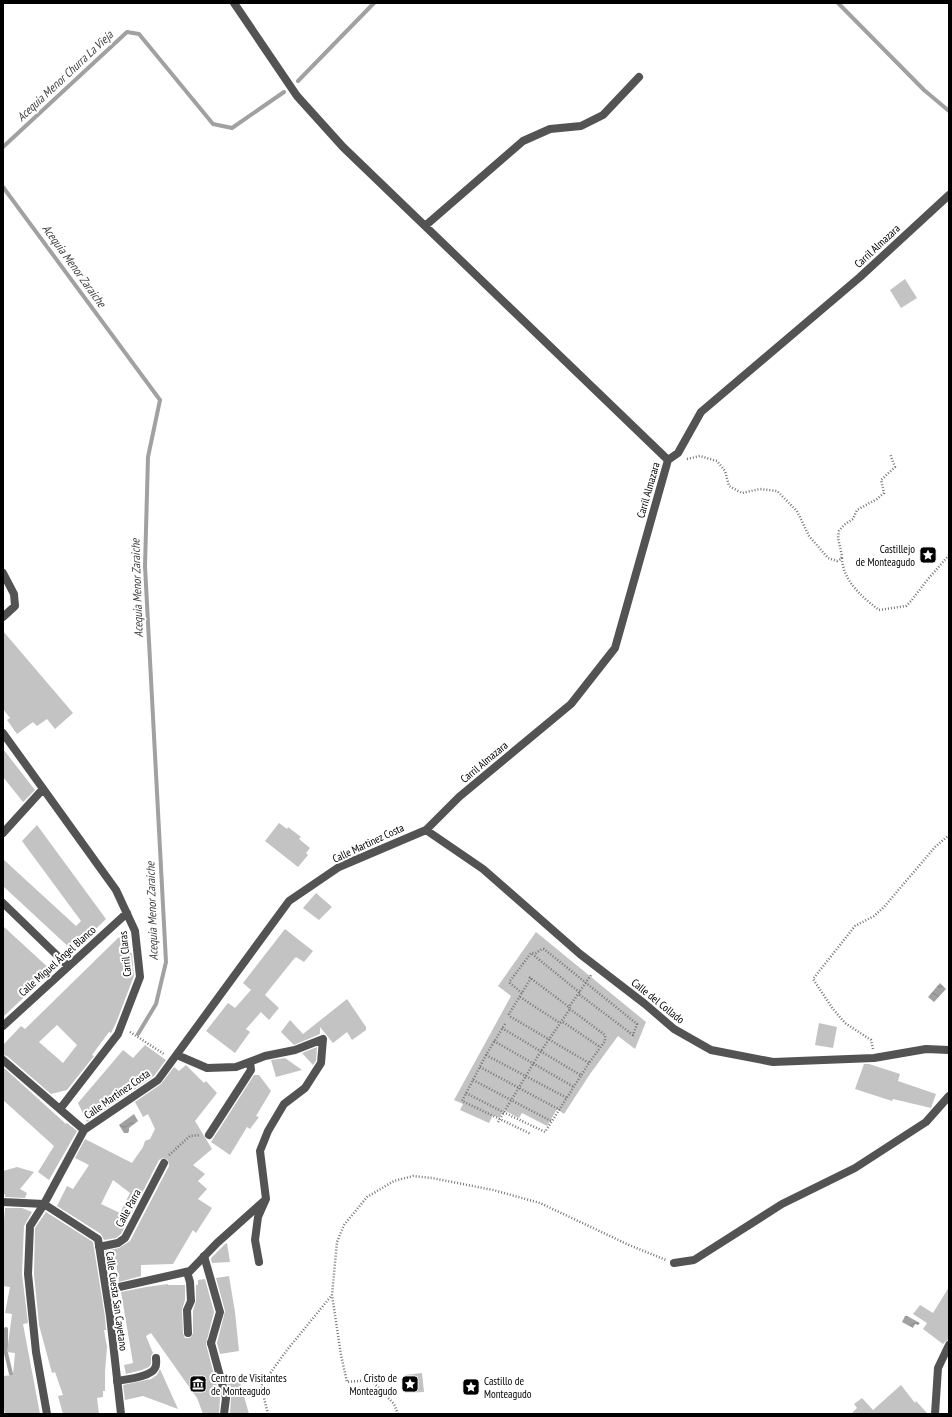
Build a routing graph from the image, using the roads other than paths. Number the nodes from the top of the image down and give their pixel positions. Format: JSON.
{"nodes":[{"id":1,"x":234,"y":3,"type":"edge"},
{"id":2,"x":639,"y":77,"type":"dead end"},
{"id":3,"x":949,"y":195,"type":"edge"},
{"id":4,"x":425,"y":226,"type":"junction"},
{"id":5,"x":668,"y":460,"type":"junction"},
{"id":6,"x":3,"y":573,"type":"edge"},
{"id":7,"x":3,"y":617,"type":"edge"},
{"id":8,"x":3,"y":733,"type":"edge"},
{"id":9,"x":43,"y":789,"type":"junction"},
{"id":10,"x":426,"y":830,"type":"junction"},
{"id":11,"x":3,"y":833,"type":"edge"},
{"id":12,"x":3,"y":903,"type":"edge"},
{"id":13,"x":126,"y":912,"type":"junction"},
{"id":14,"x":68,"y":966,"type":"junction"},
{"id":15,"x":3,"y":1026,"type":"edge"},
{"id":16,"x":949,"y":1050,"type":"edge"},
{"id":17,"x":175,"y":1057,"type":"junction"},
{"id":18,"x":3,"y":1060,"type":"edge"},
{"id":19,"x":250,"y":1062,"type":"junction"},
{"id":20,"x":949,"y":1096,"type":"edge"},
{"id":21,"x":60,"y":1109,"type":"junction"},
{"id":22,"x":84,"y":1130,"type":"junction"},
{"id":23,"x":209,"y":1135,"type":"dead end"},
{"id":24,"x":164,"y":1163,"type":"road end"},
{"id":25,"x":266,"y":1199,"type":"junction"},
{"id":26,"x":3,"y":1202,"type":"edge"},
{"id":27,"x":44,"y":1204,"type":"junction"},
{"id":28,"x":99,"y":1247,"type":"junction"},
{"id":29,"x":204,"y":1256,"type":"junction"},
{"id":30,"x":259,"y":1262,"type":"dead end"},
{"id":31,"x":674,"y":1263,"type":"road end"},
{"id":32,"x":187,"y":1272,"type":"junction"},
{"id":33,"x":106,"y":1290,"type":"junction"},
{"id":34,"x":188,"y":1333,"type":"dead end"},
{"id":35,"x":949,"y":1345,"type":"edge"},
{"id":36,"x":156,"y":1358,"type":"dead end"},
{"id":37,"x":117,"y":1381,"type":"junction"},
{"id":38,"x":47,"y":1414,"type":"edge"},
{"id":39,"x":121,"y":1414,"type":"edge"},
{"id":40,"x":224,"y":1414,"type":"edge"},
{"id":41,"x":935,"y":1414,"type":"edge"}],
"edges":[{"from":1,"to":4,"type":"street"},
{"from":2,"to":4,"type":"street"},
{"from":3,"to":5,"type":"street","name":"Carril Almazara"},
{"from":4,"to":5,"type":"street"},
{"from":5,"to":10,"type":"street","name":"Carril Almazara"},
{"from":6,"to":7,"type":"street"},
{"from":8,"to":9,"type":"street","name":"Carril Claras"},
{"from":9,"to":11,"type":"street"},
{"from":9,"to":13,"type":"street","name":"Carril Claras"},
{"from":10,"to":16,"type":"street","name":"Calle del Collado"},
{"from":10,"to":17,"type":"street","name":"Calle Martinez Costa"},
{"from":12,"to":14,"type":"street"},
{"from":13,"to":14,"type":"street","name":"Calle Miguel Ángel Blanco"},
{"from":13,"to":21,"type":"street","name":"Carril Claras"},
{"from":14,"to":15,"type":"street","name":"Calle Miguel Ángel Blanco"},
{"from":17,"to":19,"type":"street"},
{"from":17,"to":22,"type":"street","name":"Calle Martinez Costa"},
{"from":18,"to":21,"type":"street"},
{"from":19,"to":23,"type":"street"},
{"from":19,"to":25,"type":"street"},
{"from":20,"to":31,"type":"street"},
{"from":21,"to":22,"type":"street"},
{"from":22,"to":27,"type":"street","name":"Calle Martinez Costa"},
{"from":24,"to":28,"type":"street","name":"Calle Parra"},
{"from":25,"to":29,"type":"street"},
{"from":25,"to":30,"type":"street"},
{"from":26,"to":27,"type":"street"},
{"from":27,"to":28,"type":"street","name":"Calle Cuesta San Cayetano"},
{"from":27,"to":38,"type":"street","name":"Calle Martinez Costa"},
{"from":28,"to":33,"type":"street","name":"Calle Cuesta San Cayetano"},
{"from":29,"to":32,"type":"street"},
{"from":29,"to":40,"type":"street"},
{"from":32,"to":33,"type":"street"},
{"from":32,"to":34,"type":"street"},
{"from":33,"to":37,"type":"street","name":"Calle Cuesta San Cayetano"},
{"from":35,"to":41,"type":"street"},
{"from":36,"to":37,"type":"street"},
{"from":37,"to":39,"type":"street","name":"Calle Cuesta San Cayetano"}]}
